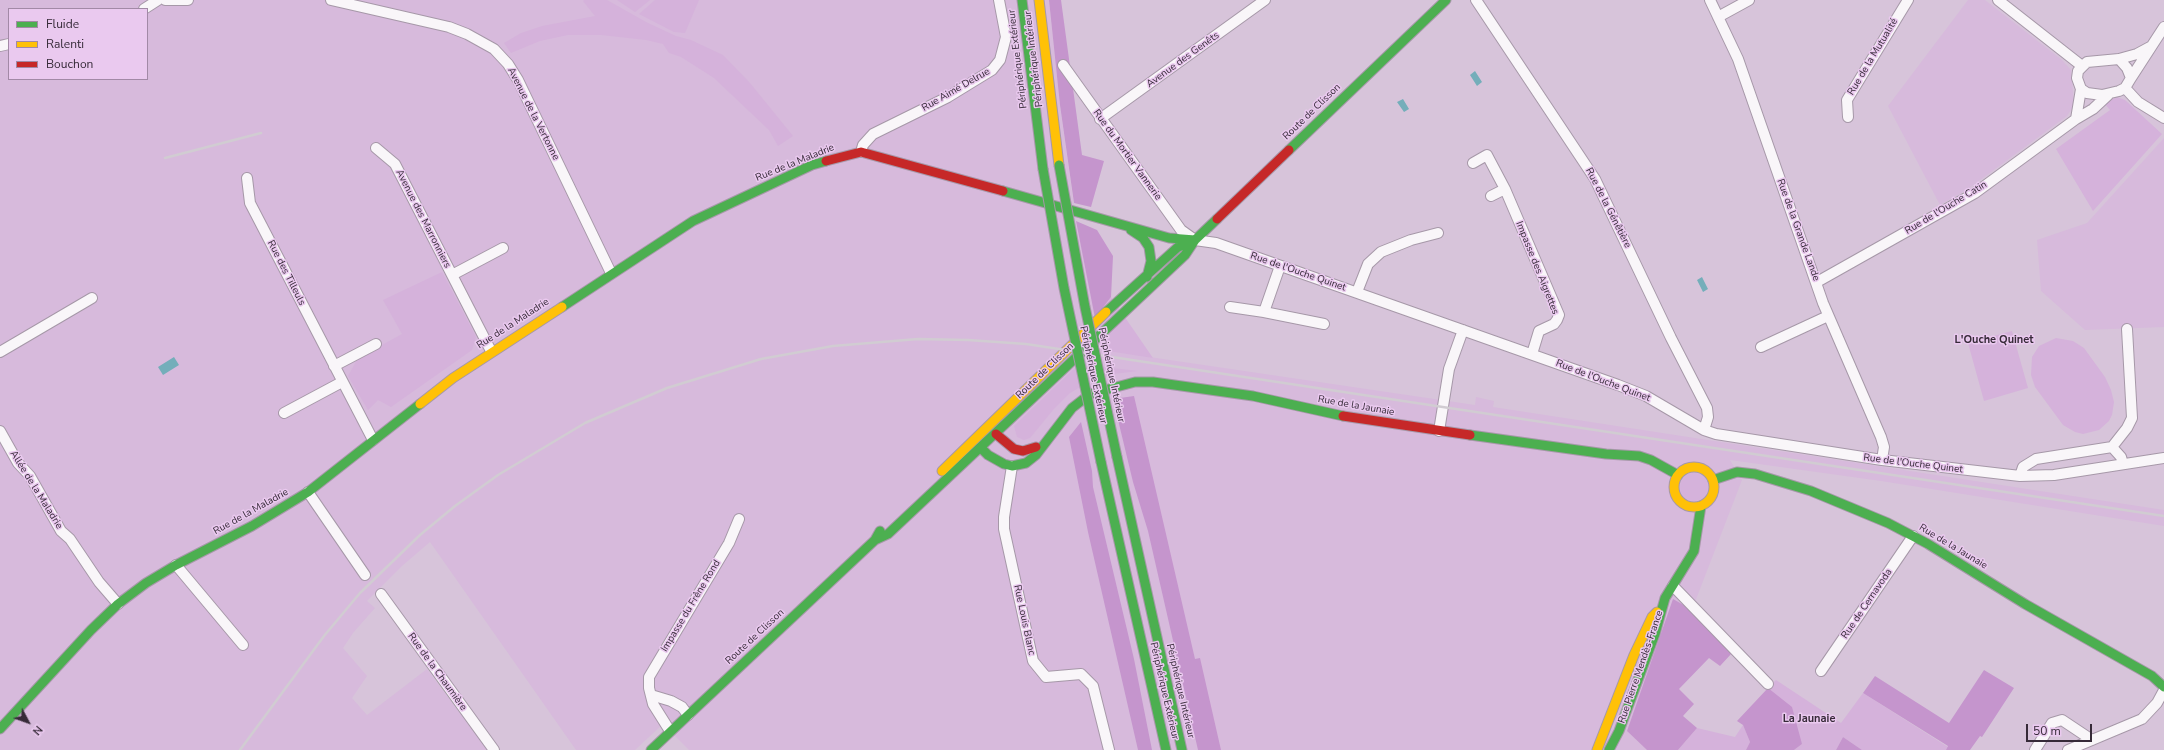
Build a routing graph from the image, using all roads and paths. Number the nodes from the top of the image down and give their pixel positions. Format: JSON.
{"nodes":[{"id":1,"x":158,"y":0,"type":"edge"},
{"id":2,"x":165,"y":0,"type":"edge"},
{"id":3,"x":188,"y":0,"type":"edge"},
{"id":4,"x":331,"y":0,"type":"edge"},
{"id":5,"x":999,"y":0,"type":"edge"},
{"id":6,"x":1022,"y":0,"type":"edge"},
{"id":7,"x":1039,"y":0,"type":"edge"},
{"id":8,"x":1265,"y":0,"type":"edge"},
{"id":9,"x":1446,"y":0,"type":"edge"},
{"id":10,"x":1476,"y":0,"type":"edge"},
{"id":11,"x":1710,"y":0,"type":"edge"},
{"id":12,"x":1749,"y":0,"type":"edge"},
{"id":13,"x":1908,"y":0,"type":"edge"},
{"id":14,"x":1998,"y":0,"type":"edge"},
{"id":15,"x":351,"y":2,"type":"edge"},
{"id":16,"x":1434,"y":4,"type":"edge"},
{"id":17,"x":146,"y":8,"type":"edge"},
{"id":18,"x":1718,"y":17,"type":"junction"},
{"id":19,"x":2164,"y":27,"type":"edge"},
{"id":20,"x":2150,"y":47,"type":"junction"},
{"id":21,"x":2119,"y":59,"type":"junction"},
{"id":22,"x":1063,"y":65,"type":"dead end"},
{"id":23,"x":2082,"y":66,"type":"junction"},
{"id":24,"x":2131,"y":78,"type":"junction"},
{"id":25,"x":2125,"y":88,"type":"junction"},
{"id":26,"x":2081,"y":89,"type":"junction"},
{"id":27,"x":2108,"y":95,"type":"junction"},
{"id":28,"x":1848,"y":117,"type":"dead end"},
{"id":29,"x":2164,"y":118,"type":"edge"},
{"id":30,"x":1100,"y":119,"type":"junction"},
{"id":31,"x":2076,"y":119,"type":"junction"},
{"id":32,"x":376,"y":148,"type":"dead end"},
{"id":33,"x":861,"y":152,"type":"junction"},
{"id":34,"x":1473,"y":163,"type":"dead end"},
{"id":35,"x":247,"y":178,"type":"dead end"},
{"id":36,"x":1505,"y":189,"type":"junction"},
{"id":37,"x":1491,"y":196,"type":"dead end"},
{"id":38,"x":1118,"y":224,"type":"junction"},
{"id":39,"x":1438,"y":233,"type":"dead end"},
{"id":40,"x":1195,"y":240,"type":"junction"},
{"id":41,"x":503,"y":248,"type":"dead end"},
{"id":42,"x":1280,"y":266,"type":"junction"},
{"id":43,"x":611,"y":273,"type":"junction"},
{"id":44,"x":452,"y":275,"type":"junction"},
{"id":45,"x":1147,"y":277,"type":"junction"},
{"id":46,"x":1817,"y":282,"type":"junction"},
{"id":47,"x":1357,"y":292,"type":"junction"},
{"id":48,"x":92,"y":298,"type":"dead end"},
{"id":49,"x":1230,"y":307,"type":"dead end"},
{"id":50,"x":1264,"y":312,"type":"junction"},
{"id":51,"x":1828,"y":316,"type":"junction"},
{"id":52,"x":1324,"y":324,"type":"dead end"},
{"id":53,"x":2127,"y":329,"type":"dead end"},
{"id":54,"x":1463,"y":330,"type":"junction"},
{"id":55,"x":376,"y":344,"type":"dead end"},
{"id":56,"x":1761,"y":347,"type":"dead end"},
{"id":57,"x":491,"y":351,"type":"junction"},
{"id":58,"x":0,"y":352,"type":"edge"},
{"id":59,"x":1532,"y":354,"type":"junction"},
{"id":60,"x":334,"y":366,"type":"junction"},
{"id":61,"x":1047,"y":368,"type":"junction"},
{"id":62,"x":342,"y":382,"type":"junction"},
{"id":63,"x":284,"y":413,"type":"dead end"},
{"id":64,"x":1704,"y":430,"type":"junction"},
{"id":65,"x":0,"y":431,"type":"edge"},
{"id":66,"x":1439,"y":431,"type":"junction"},
{"id":67,"x":996,"y":434,"type":"junction"},
{"id":68,"x":986,"y":436,"type":"junction"},
{"id":69,"x":1048,"y":439,"type":"junction"},
{"id":70,"x":373,"y":440,"type":"junction"},
{"id":71,"x":972,"y":442,"type":"junction"},
{"id":72,"x":2112,"y":446,"type":"junction"},
{"id":73,"x":1036,"y":447,"type":"junction"},
{"id":74,"x":981,"y":448,"type":"junction"},
{"id":75,"x":2164,"y":458,"type":"edge"},
{"id":76,"x":1882,"y":460,"type":"junction"},
{"id":77,"x":2123,"y":464,"type":"junction"},
{"id":78,"x":1012,"y":466,"type":"junction"},
{"id":79,"x":1678,"y":475,"type":"junction"},
{"id":80,"x":2020,"y":476,"type":"junction"},
{"id":81,"x":1714,"y":480,"type":"junction"},
{"id":82,"x":308,"y":492,"type":"junction"},
{"id":83,"x":1701,"y":506,"type":"junction"},
{"id":84,"x":739,"y":519,"type":"dead end"},
{"id":85,"x":1913,"y":536,"type":"junction"},
{"id":86,"x":876,"y":540,"type":"junction"},
{"id":87,"x":176,"y":565,"type":"junction"},
{"id":88,"x":365,"y":575,"type":"dead end"},
{"id":89,"x":1673,"y":586,"type":"junction"},
{"id":90,"x":381,"y":594,"type":"dead end"},
{"id":91,"x":118,"y":604,"type":"junction"},
{"id":92,"x":1663,"y":604,"type":"junction"},
{"id":93,"x":243,"y":645,"type":"dead end"},
{"id":94,"x":1821,"y":671,"type":"dead end"},
{"id":95,"x":1768,"y":684,"type":"dead end"},
{"id":96,"x":2164,"y":688,"type":"edge"},
{"id":97,"x":1621,"y":690,"type":"junction"},
{"id":98,"x":651,"y":695,"type":"junction"},
{"id":99,"x":688,"y":714,"type":"junction"},
{"id":100,"x":0,"y":729,"type":"edge"},
{"id":101,"x":670,"y":731,"type":"junction"},
{"id":102,"x":1619,"y":731,"type":"junction"},
{"id":103,"x":2092,"y":740,"type":"junction"},
{"id":104,"x":494,"y":750,"type":"edge"},
{"id":105,"x":651,"y":750,"type":"edge"},
{"id":106,"x":1109,"y":750,"type":"edge"},
{"id":107,"x":1166,"y":750,"type":"edge"},
{"id":108,"x":1182,"y":750,"type":"edge"},
{"id":109,"x":1597,"y":750,"type":"edge"},
{"id":110,"x":1609,"y":750,"type":"edge"},
{"id":111,"x":2035,"y":750,"type":"edge"},
{"id":112,"x":2068,"y":750,"type":"edge"}],
"edges":[{"from":1,"to":17,"type":"street"},
{"from":2,"to":3,"type":"street"},
{"from":4,"to":15,"type":"street","name":"Avenue de la Vertonne"},
{"from":5,"to":33,"type":"street","name":"Rue Aimé Delrue"},
{"from":6,"to":107,"type":"main road","name":"Périphérique Extérieur","bridge":true},
{"from":7,"to":108,"type":"main road","name":"Périphérique Intérieur","bridge":true},
{"from":8,"to":30,"type":"street","name":"Avenue des Genêts"},
{"from":9,"to":16,"type":"main road","name":"Route de Clisson"},
{"from":10,"to":64,"type":"street","name":"Rue de la Génêtière"},
{"from":11,"to":18,"type":"street","name":"Rue de la Grande Lande"},
{"from":12,"to":18,"type":"street"},
{"from":13,"to":28,"type":"street","name":"Rue de la Mutualité"},
{"from":14,"to":23,"type":"street"},
{"from":15,"to":43,"type":"street","name":"Avenue de la Vertonne"},
{"from":16,"to":40,"type":"main road","name":"Route de Clisson"},
{"from":18,"to":46,"type":"street","name":"Rue de la Grande Lande"},
{"from":19,"to":20,"type":"street"},
{"from":20,"to":21,"type":"street"},
{"from":20,"to":24,"type":"street"},
{"from":21,"to":23,"type":"street"},
{"from":21,"to":24,"type":"street"},
{"from":22,"to":30,"type":"street","name":"Rue du Mortier Vannerie"},
{"from":23,"to":26,"type":"street"},
{"from":24,"to":25,"type":"street"},
{"from":25,"to":27,"type":"street"},
{"from":25,"to":29,"type":"street"},
{"from":26,"to":27,"type":"street"},
{"from":26,"to":31,"type":"street"},
{"from":27,"to":31,"type":"street","name":"Rue de l'Ouche Catin"},
{"from":30,"to":40,"type":"street","name":"Rue du Mortier Vannerie"},
{"from":31,"to":46,"type":"street","name":"Rue de l'Ouche Catin"},
{"from":32,"to":44,"type":"street","name":"Avenue des Marronniers"},
{"from":33,"to":38,"type":"main road","name":"Rue de la Maladrie"},
{"from":33,"to":43,"type":"main road","name":"Rue de la Maladrie"},
{"from":34,"to":36,"type":"street"},
{"from":35,"to":60,"type":"street","name":"Rue des Tilleuls"},
{"from":36,"to":37,"type":"street"},
{"from":36,"to":59,"type":"street","name":"Impasse des Aigrettes"},
{"from":38,"to":40,"type":"main road","name":"Rue de la Maladrie"},
{"from":38,"to":45,"type":"main road","name":"Rue de la Maladrie"},
{"from":39,"to":47,"type":"street"},
{"from":40,"to":42,"type":"street","name":"Rue de l'Ouche Quinet"},
{"from":40,"to":45,"type":"main road","name":"Route de Clisson"},
{"from":40,"to":67,"type":"main road","name":"Route de Clisson"},
{"from":41,"to":44,"type":"street","name":"Avenue des Marronniers"},
{"from":42,"to":47,"type":"street","name":"Rue de l'Ouche Quinet"},
{"from":42,"to":50,"type":"street"},
{"from":43,"to":57,"type":"main road","name":"Rue de la Maladrie"},
{"from":44,"to":57,"type":"street","name":"Avenue des Marronniers"},
{"from":45,"to":61,"type":"main road","name":"Route de Clisson"},
{"from":46,"to":51,"type":"street","name":"Rue de la Grande Lande"},
{"from":47,"to":54,"type":"street","name":"Rue de l'Ouche Quinet"},
{"from":48,"to":58,"type":"street"},
{"from":49,"to":50,"type":"street"},
{"from":50,"to":52,"type":"street"},
{"from":51,"to":56,"type":"street"},
{"from":51,"to":76,"type":"street","name":"Rue de la Grande Lande"},
{"from":53,"to":72,"type":"street"},
{"from":54,"to":59,"type":"street","name":"Rue de l'Ouche Quinet"},
{"from":54,"to":66,"type":"street"},
{"from":55,"to":60,"type":"street"},
{"from":57,"to":70,"type":"main road","name":"Rue de la Maladrie"},
{"from":59,"to":64,"type":"street","name":"Rue de l'Ouche Quinet"},
{"from":60,"to":62,"type":"street","name":"Rue des Tilleuls"},
{"from":61,"to":68,"type":"main road","name":"Route de Clisson"},
{"from":61,"to":71,"type":"main road","name":"Route de Clisson"},
{"from":62,"to":63,"type":"street"},
{"from":62,"to":70,"type":"street","name":"Rue des Tilleuls"},
{"from":64,"to":76,"type":"street","name":"Rue de l'Ouche Quinet"},
{"from":65,"to":91,"type":"street","name":"Allée de la Maladrie"},
{"from":66,"to":69,"type":"main road","name":"Rue de la Jaunaie"},
{"from":66,"to":79,"type":"main road","name":"Rue de la Jaunaie"},
{"from":67,"to":68,"type":"main road","name":"Route de Clisson"},
{"from":67,"to":73,"type":"main road","name":"Rue de la Jaunaie"},
{"from":67,"to":74,"type":"main road","name":"Route de Clisson"},
{"from":68,"to":71,"type":"main road","name":"Route de Clisson"},
{"from":68,"to":74,"type":"main road","name":"Route de Clisson"},
{"from":69,"to":73,"type":"main road","name":"Rue de la Jaunaie"},
{"from":69,"to":78,"type":"main road","name":"Rue de la Jaunaie"},
{"from":70,"to":82,"type":"main road","name":"Rue de la Maladrie"},
{"from":71,"to":86,"type":"main road","name":"Route de Clisson"},
{"from":72,"to":77,"type":"street"},
{"from":72,"to":80,"type":"street"},
{"from":73,"to":78,"type":"main road","name":"Rue de la Jaunaie"},
{"from":74,"to":78,"type":"main road"},
{"from":74,"to":86,"type":"main road","name":"Route de Clisson"},
{"from":75,"to":77,"type":"street","name":"Rue de l'Ouche Quinet"},
{"from":76,"to":80,"type":"street","name":"Rue de l'Ouche Quinet"},
{"from":77,"to":80,"type":"street","name":"Rue de l'Ouche Quinet"},
{"from":78,"to":106,"type":"street","name":"Rue Louis Blanc"},
{"from":79,"to":81,"type":"main road"},
{"from":79,"to":83,"type":"main road"},
{"from":81,"to":83,"type":"main road"},
{"from":81,"to":85,"type":"main road","name":"Rue de la Jaunaie"},
{"from":82,"to":87,"type":"main road","name":"Rue de la Maladrie"},
{"from":82,"to":88,"type":"street"},
{"from":83,"to":89,"type":"main road","name":"Rue Pierre Mendès-France"},
{"from":84,"to":98,"type":"street","name":"Impasse du Frêne Rond"},
{"from":85,"to":94,"type":"street","name":"Rue de Cernavoda"},
{"from":85,"to":96,"type":"main road","name":"Rue de la Jaunaie"},
{"from":86,"to":99,"type":"main road","name":"Route de Clisson"},
{"from":87,"to":91,"type":"main road","name":"Rue de la Maladrie"},
{"from":87,"to":93,"type":"street"},
{"from":89,"to":92,"type":"main road","name":"Rue Pierre Mendès-France"},
{"from":89,"to":95,"type":"street"},
{"from":90,"to":104,"type":"street","name":"Rue de la Chaumière"},
{"from":91,"to":100,"type":"main road","name":"Rue de la Maladrie"},
{"from":92,"to":97,"type":"main road","name":"Rue Pierre Mendès-France"},
{"from":92,"to":102,"type":"main road","name":"Rue Pierre Mendès-France"},
{"from":96,"to":103,"type":"street"},
{"from":97,"to":102,"type":"street","name":"Rue Pierre Mendès-France"},
{"from":97,"to":109,"type":"main road","name":"Rue Pierre Mendès-France"},
{"from":98,"to":99,"type":"street"},
{"from":98,"to":101,"type":"street","name":"Impasse du Frêne Rond"},
{"from":99,"to":101,"type":"main road","name":"Route de Clisson"},
{"from":101,"to":105,"type":"main road","name":"Route de Clisson"},
{"from":102,"to":110,"type":"main road","name":"Rue Pierre Mendès-France"},
{"from":103,"to":111,"type":"street"},
{"from":103,"to":112,"type":"street"}]}
